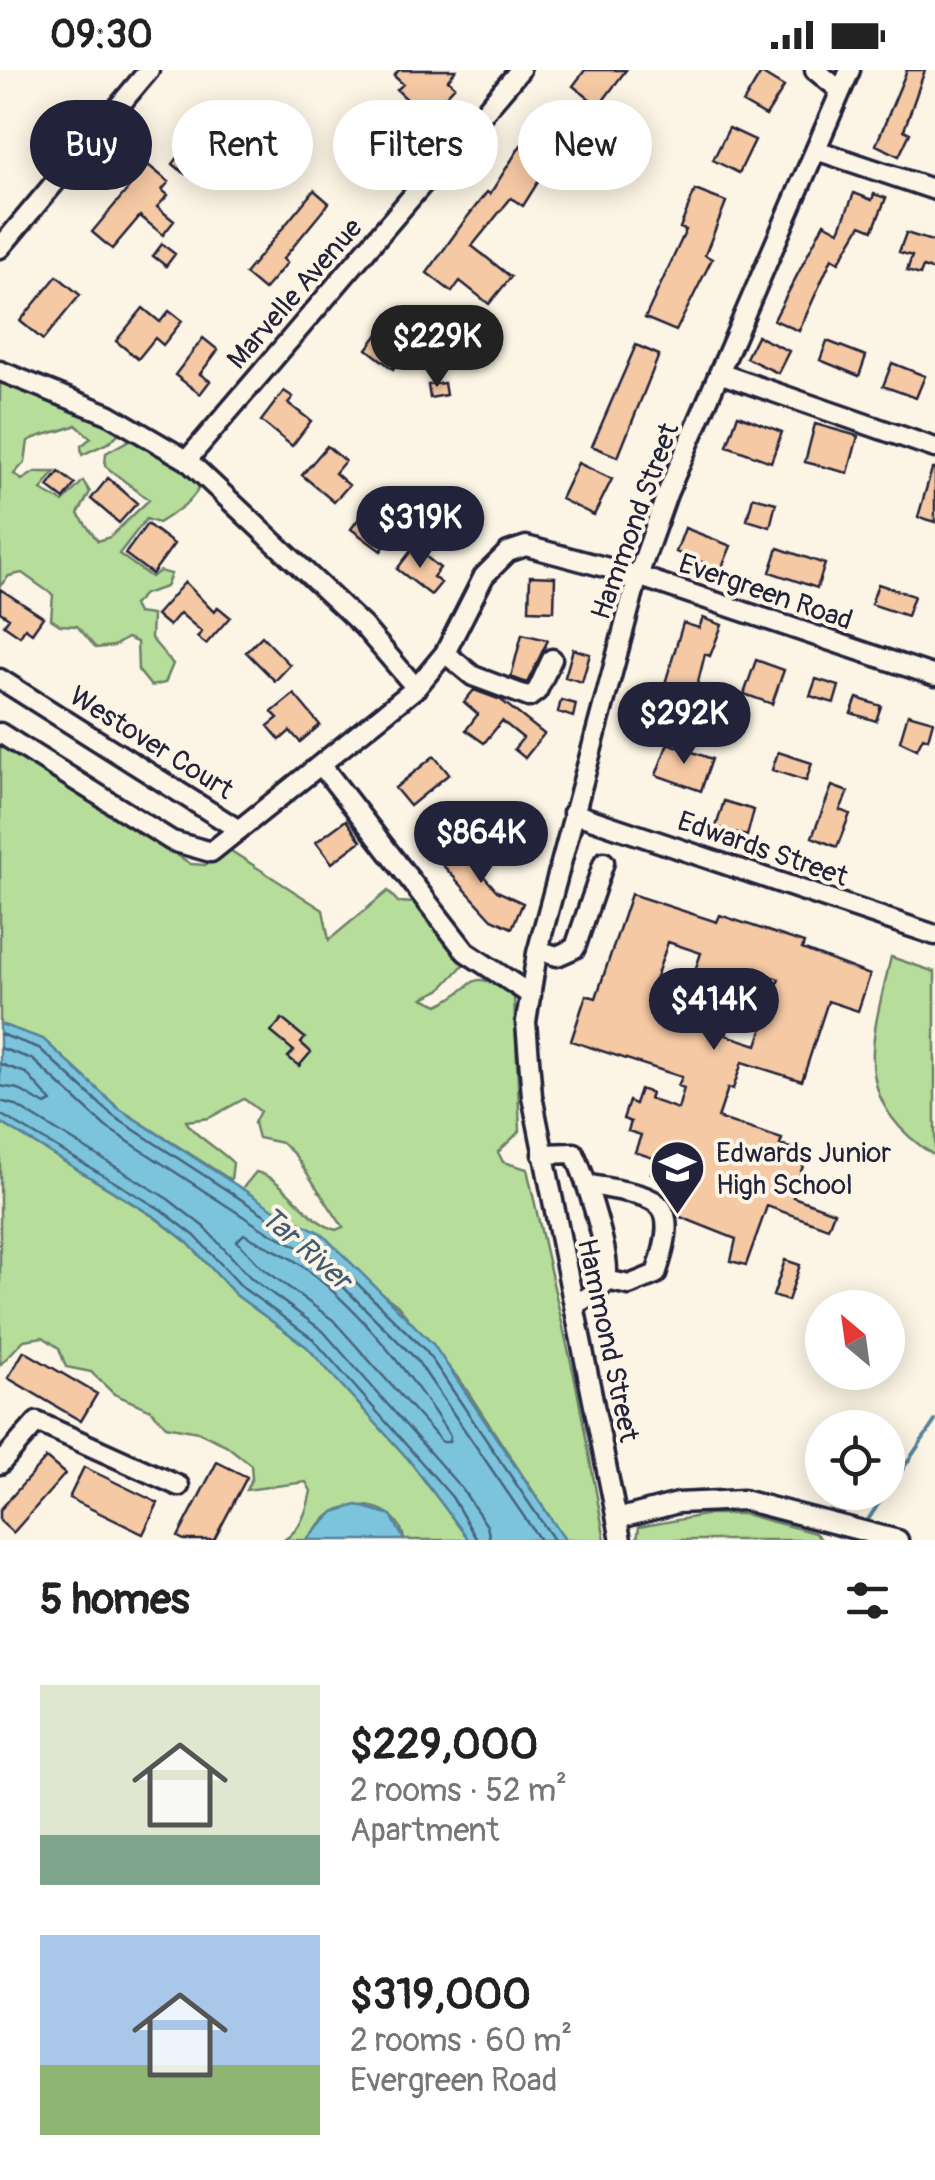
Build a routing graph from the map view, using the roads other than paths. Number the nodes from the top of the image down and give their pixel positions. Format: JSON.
{"nodes":[{"id":1,"x":150,"y":70,"type":"edge"},
{"id":2,"x":520,"y":70,"type":"edge"},
{"id":3,"x":815,"y":70,"type":"edge"},
{"id":4,"x":850,"y":70,"type":"edge"},
{"id":5,"x":841,"y":92,"type":"junction"},
{"id":6,"x":816,"y":150,"type":"junction"},
{"id":7,"x":935,"y":190,"type":"edge"},
{"id":8,"x":0,"y":248,"type":"edge"},
{"id":9,"x":0,"y":372,"type":"edge"},
{"id":10,"x":719,"y":373,"type":"junction"},
{"id":11,"x":935,"y":448,"type":"edge"},
{"id":12,"x":187,"y":460,"type":"junction"},
{"id":13,"x":638,"y":576,"type":"junction"},
{"id":14,"x":445,"y":654,"type":"junction"},
{"id":15,"x":552,"y":659,"type":"dead end"},
{"id":16,"x":935,"y":676,"type":"edge"},
{"id":17,"x":0,"y":679,"type":"edge"},
{"id":18,"x":416,"y":688,"type":"junction"},
{"id":19,"x":0,"y":733,"type":"edge"},
{"id":20,"x":322,"y":766,"type":"junction"},
{"id":21,"x":573,"y":813,"type":"junction"},
{"id":22,"x":240,"y":830,"type":"junction"},
{"id":23,"x":604,"y":862,"type":"dead end"},
{"id":24,"x":935,"y":935,"type":"edge"},
{"id":25,"x":538,"y":950,"type":"junction"},
{"id":26,"x":531,"y":995,"type":"junction"},
{"id":27,"x":542,"y":1154,"type":"junction"},
{"id":28,"x":586,"y":1184,"type":"junction"},
{"id":29,"x":606,"y":1280,"type":"junction"},
{"id":30,"x":576,"y":1304,"type":"junction"},
{"id":31,"x":0,"y":1464,"type":"edge"},
{"id":32,"x":178,"y":1486,"type":"dead end"},
{"id":33,"x":617,"y":1518,"type":"junction"},
{"id":34,"x":621,"y":1540,"type":"edge"},
{"id":35,"x":898,"y":1540,"type":"edge"}],
"edges":[{"from":1,"to":8,"type":"street"},
{"from":2,"to":12,"type":"street","name":"Marvelle Avenue"},
{"from":3,"to":5,"type":"street"},
{"from":4,"to":5,"type":"street","name":"Hammond Street"},
{"from":5,"to":6,"type":"street","name":"Hammond Street"},
{"from":6,"to":7,"type":"street"},
{"from":6,"to":10,"type":"street","name":"Hammond Street"},
{"from":9,"to":12,"type":"street"},
{"from":10,"to":11,"type":"street"},
{"from":10,"to":13,"type":"street","name":"Hammond Street"},
{"from":12,"to":18,"type":"street"},
{"from":13,"to":14,"type":"street","name":"Evergreen Road"},
{"from":13,"to":16,"type":"street","name":"Evergreen Road"},
{"from":13,"to":21,"type":"street","name":"Hammond Street"},
{"from":14,"to":15,"type":"street"},
{"from":14,"to":18,"type":"street","name":"Evergreen Road"},
{"from":17,"to":22,"type":"street","name":"Westover Court"},
{"from":18,"to":20,"type":"street","name":"Evergreen Road"},
{"from":19,"to":22,"type":"street","name":"Westover Court"},
{"from":20,"to":22,"type":"street","name":"Evergreen Road"},
{"from":20,"to":26,"type":"street"},
{"from":21,"to":24,"type":"street","name":"Edwards Street"},
{"from":21,"to":25,"type":"street","name":"Hammond Street"},
{"from":23,"to":25,"type":"street"},
{"from":25,"to":26,"type":"street","name":"Hammond Street"},
{"from":26,"to":27,"type":"street","name":"Hammond Street"},
{"from":27,"to":28,"type":"street"},
{"from":27,"to":30,"type":"street","name":"Hammond Street"},
{"from":28,"to":29,"type":"street"},
{"from":28,"to":29,"type":"street"},
{"from":29,"to":30,"type":"street"},
{"from":30,"to":33,"type":"street","name":"Hammond Street"},
{"from":31,"to":32,"type":"street"},
{"from":33,"to":34,"type":"street","name":"Hammond Street"},
{"from":33,"to":35,"type":"street"}]}
